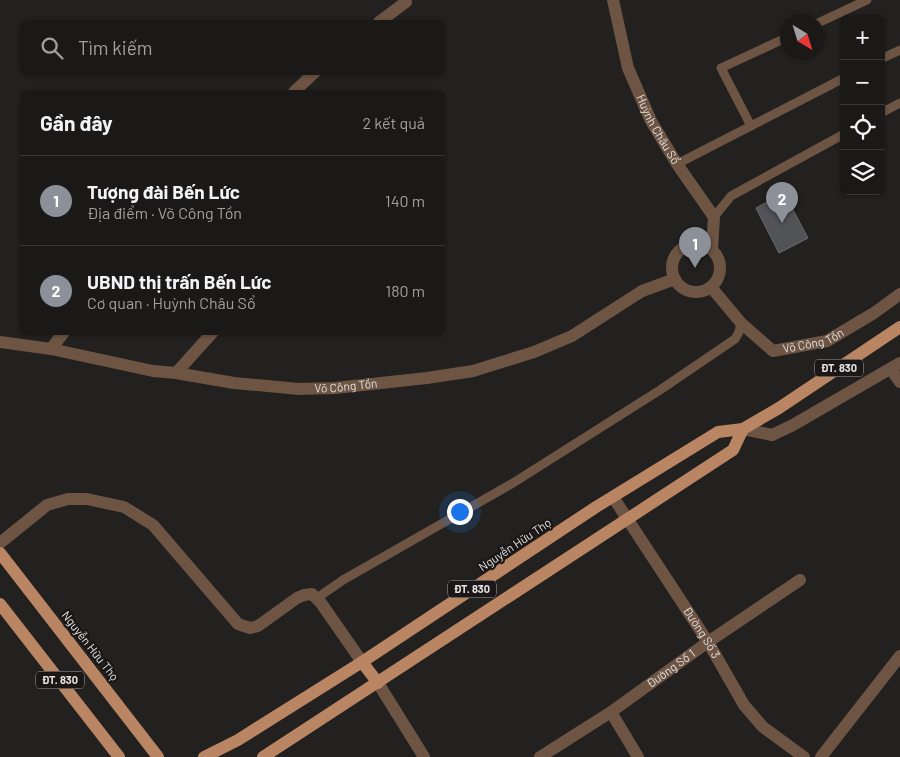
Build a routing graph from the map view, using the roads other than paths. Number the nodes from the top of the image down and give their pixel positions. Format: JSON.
{"nodes":[{"id":1,"x":613,"y":0,"type":"edge"},
{"id":2,"x":867,"y":0,"type":"edge"},
{"id":3,"x":406,"y":2,"type":"dead end"},
{"id":4,"x":382,"y":20,"type":"edge"},
{"id":5,"x":825,"y":20,"type":"edge"},
{"id":6,"x":780,"y":41,"type":"edge"},
{"id":7,"x":900,"y":50,"type":"edge"},
{"id":8,"x":885,"y":57,"type":"edge"},
{"id":9,"x":312,"y":75,"type":"edge"},
{"id":10,"x":840,"y":80,"type":"edge"},
{"id":11,"x":296,"y":90,"type":"edge"},
{"id":12,"x":900,"y":103,"type":"edge"},
{"id":13,"x":885,"y":111,"type":"edge"},
{"id":14,"x":751,"y":126,"type":"junction"},
{"id":15,"x":840,"y":136,"type":"edge"},
{"id":16,"x":677,"y":164,"type":"junction"},
{"id":17,"x":714,"y":217,"type":"junction"},
{"id":18,"x":712,"y":249,"type":"junction"},
{"id":19,"x":674,"y":279,"type":"junction"},
{"id":20,"x":711,"y":287,"type":"junction"},
{"id":21,"x":900,"y":294,"type":"edge"},
{"id":22,"x":741,"y":323,"type":"junction"},
{"id":23,"x":900,"y":327,"type":"edge"},
{"id":24,"x":62,"y":335,"type":"edge"},
{"id":25,"x":210,"y":335,"type":"edge"},
{"id":26,"x":0,"y":342,"type":"edge"},
{"id":27,"x":51,"y":349,"type":"junction"},
{"id":28,"x":895,"y":366,"type":"edge"},
{"id":29,"x":176,"y":373,"type":"junction"},
{"id":30,"x":900,"y":382,"type":"edge"},
{"id":31,"x":743,"y":429,"type":"junction"},
{"id":32,"x":613,"y":497,"type":"junction"},
{"id":33,"x":628,"y":519,"type":"junction"},
{"id":34,"x":0,"y":543,"type":"edge"},
{"id":35,"x":0,"y":553,"type":"edge"},
{"id":36,"x":800,"y":580,"type":"dead end"},
{"id":37,"x":316,"y":598,"type":"junction"},
{"id":38,"x":0,"y":604,"type":"edge"},
{"id":39,"x":708,"y":642,"type":"junction"},
{"id":40,"x":900,"y":656,"type":"edge"},
{"id":41,"x":362,"y":662,"type":"junction"},
{"id":42,"x":378,"y":683,"type":"junction"},
{"id":43,"x":610,"y":712,"type":"junction"},
{"id":44,"x":119,"y":757,"type":"edge"},
{"id":45,"x":158,"y":757,"type":"edge"},
{"id":46,"x":204,"y":757,"type":"edge"},
{"id":47,"x":263,"y":757,"type":"edge"},
{"id":48,"x":424,"y":757,"type":"edge"},
{"id":49,"x":540,"y":757,"type":"edge"},
{"id":50,"x":638,"y":757,"type":"edge"},
{"id":51,"x":804,"y":757,"type":"edge"},
{"id":52,"x":821,"y":757,"type":"edge"}],
"edges":[{"from":1,"to":16,"type":"street","name":"Huỳnh Châu Sổ"},
{"from":2,"to":5,"type":"lane"},
{"from":3,"to":4,"type":"street"},
{"from":6,"to":14,"type":"lane"},
{"from":7,"to":8,"type":"lane"},
{"from":9,"to":11,"type":"street"},
{"from":10,"to":14,"type":"lane"},
{"from":12,"to":13,"type":"lane"},
{"from":14,"to":16,"type":"lane"},
{"from":15,"to":17,"type":"lane"},
{"from":16,"to":17,"type":"street","name":"Huỳnh Châu Sổ"},
{"from":17,"to":18,"type":"street"},
{"from":18,"to":19,"type":"street"},
{"from":18,"to":20,"type":"street"},
{"from":19,"to":20,"type":"street"},
{"from":19,"to":29,"type":"street","name":"Võ Công Tồn"},
{"from":20,"to":22,"type":"street","name":"Võ Công Tồn"},
{"from":21,"to":22,"type":"street","name":"Võ Công Tồn"},
{"from":22,"to":37,"type":"lane"},
{"from":23,"to":31,"type":"main road","name":"Nguyễn Hữu Thọ","number":"ĐT. 830"},
{"from":24,"to":27,"type":"street"},
{"from":25,"to":29,"type":"street"},
{"from":26,"to":27,"type":"street","name":"Võ Công Tồn"},
{"from":27,"to":29,"type":"street","name":"Võ Công Tồn"},
{"from":28,"to":30,"type":"street"},
{"from":28,"to":31,"type":"street"},
{"from":31,"to":32,"type":"main road","name":"Nguyễn Hữu Thọ","number":"ĐT. 830"},
{"from":31,"to":33,"type":"main road","number":"ĐT. 830"},
{"from":32,"to":33,"type":"street","name":"Đường Số 3"},
{"from":32,"to":41,"type":"main road","name":"Nguyễn Hữu Thọ","number":"ĐT. 830"},
{"from":33,"to":39,"type":"street","name":"Đường Số 3"},
{"from":33,"to":42,"type":"main road","number":"ĐT. 830"},
{"from":34,"to":37,"type":"street"},
{"from":35,"to":45,"type":"main road","name":"Nguyễn Hữu Thọ","number":"ĐT. 830"},
{"from":36,"to":39,"type":"street","name":"Đường Số 1"},
{"from":37,"to":41,"type":"street"},
{"from":38,"to":44,"type":"main road","number":"ĐT. 830"},
{"from":39,"to":43,"type":"street","name":"Đường Số 1"},
{"from":39,"to":51,"type":"street","name":"Đường Số 3"},
{"from":40,"to":52,"type":"street"},
{"from":41,"to":42,"type":"main road"},
{"from":41,"to":46,"type":"main road","name":"Nguyễn Hữu Thọ","number":"ĐT. 830"},
{"from":42,"to":47,"type":"main road","number":"ĐT. 830"},
{"from":42,"to":48,"type":"street"},
{"from":43,"to":49,"type":"street","name":"Đường Số 1"},
{"from":43,"to":50,"type":"street"}]}
